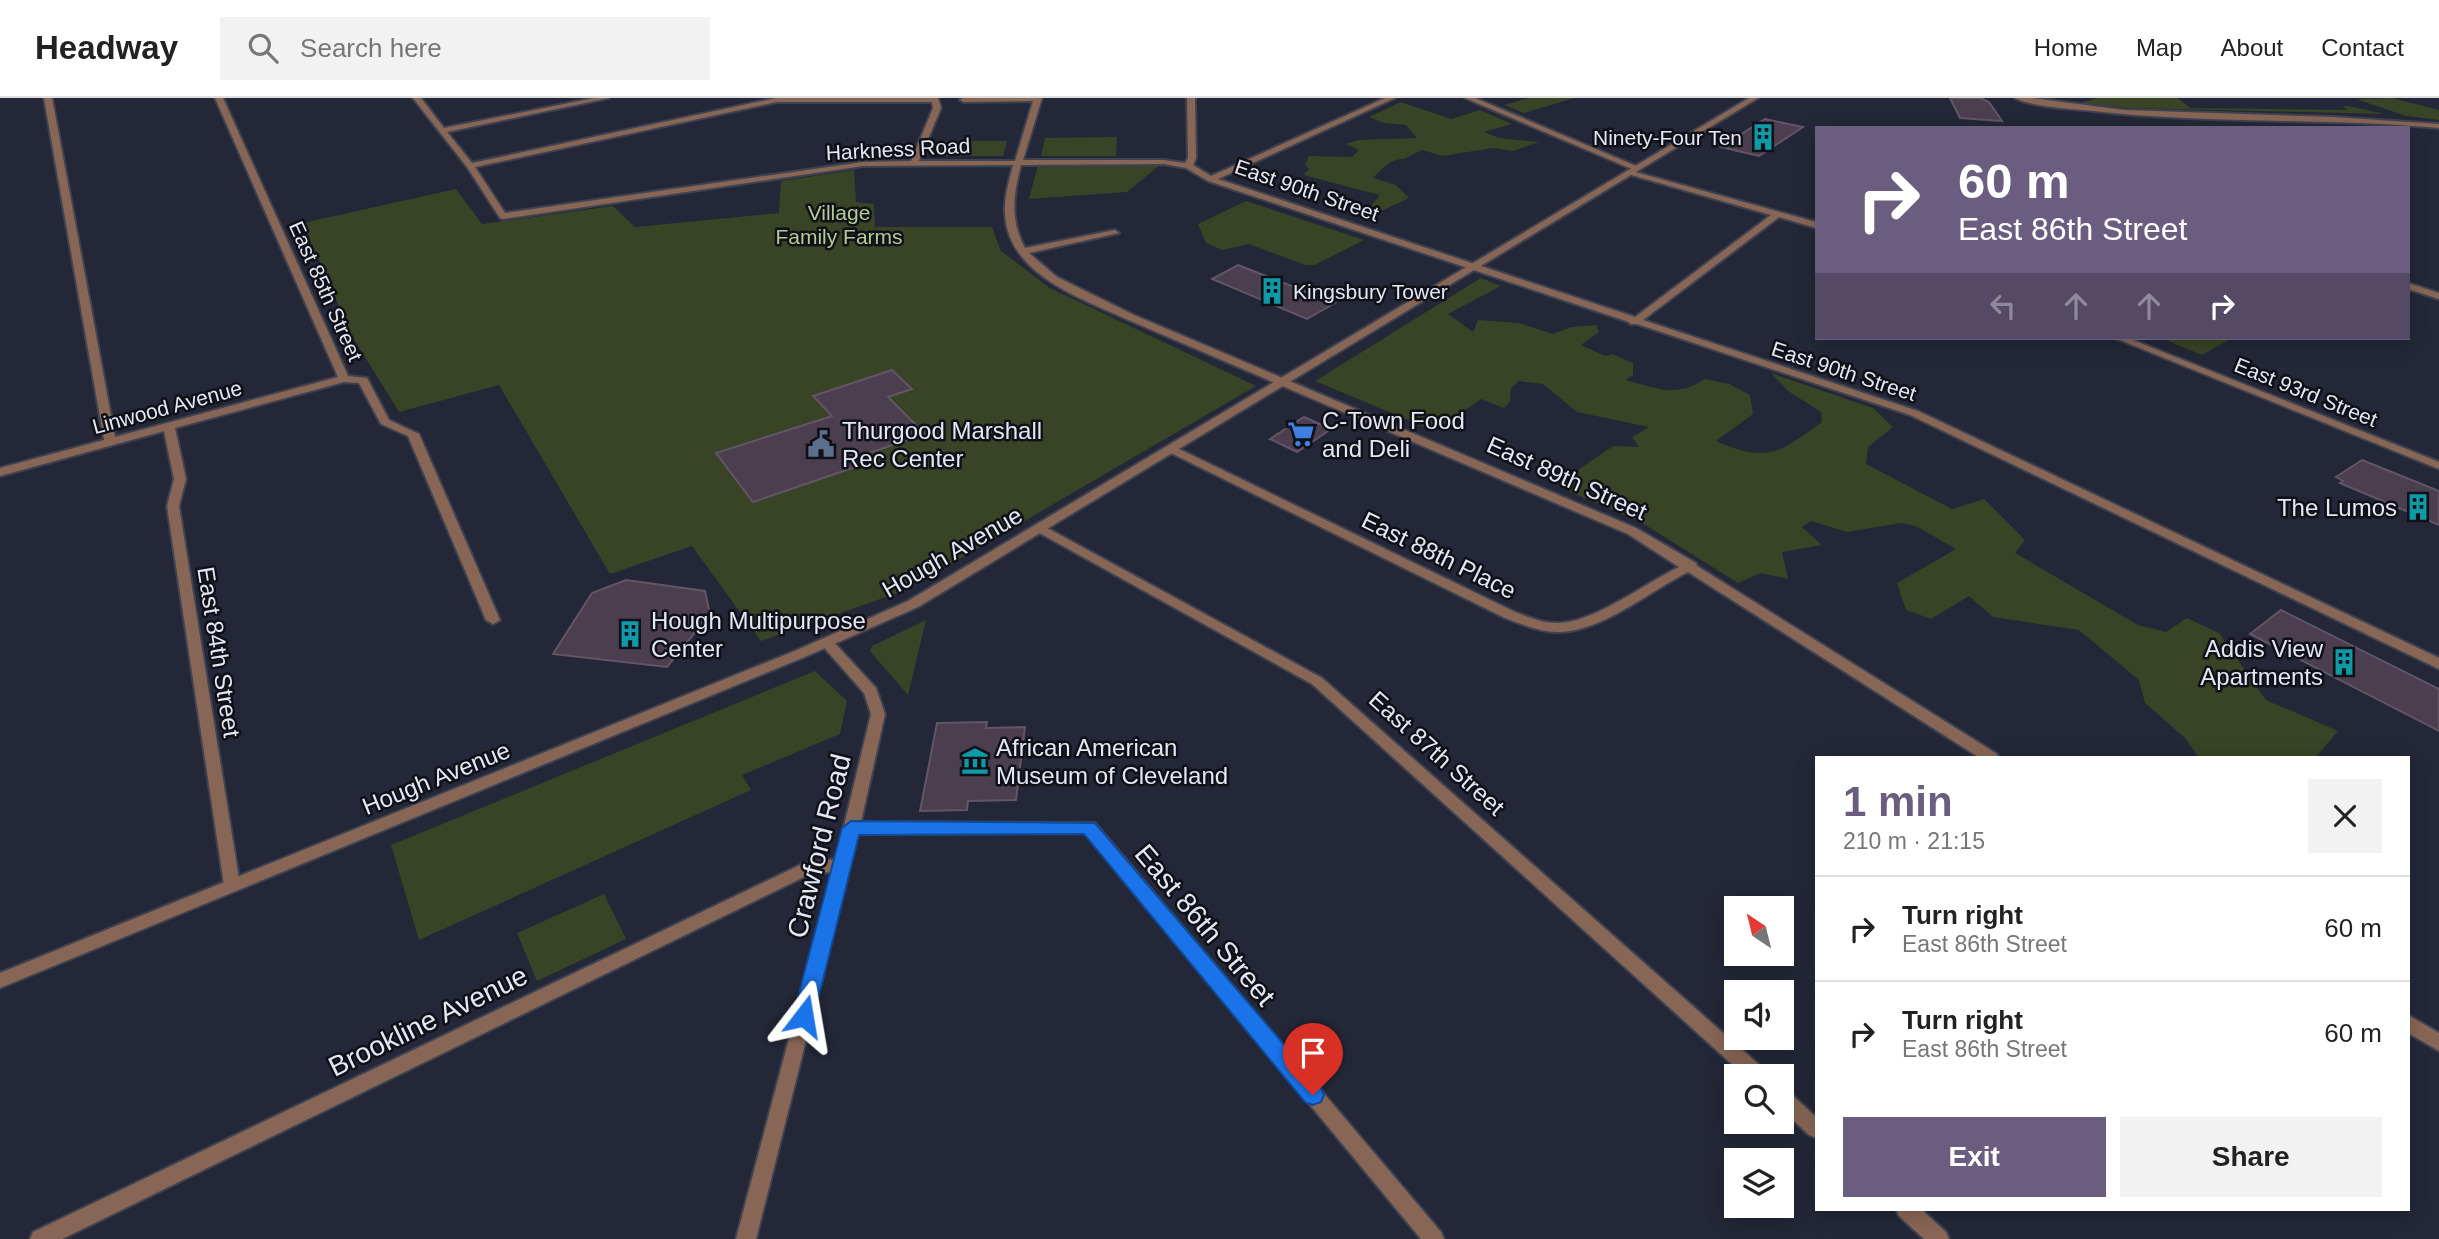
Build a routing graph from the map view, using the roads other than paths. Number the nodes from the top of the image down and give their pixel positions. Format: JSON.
{"nodes":[{"id":1,"x":48,"y":98,"type":"edge"},
{"id":2,"x":219,"y":98,"type":"edge"},
{"id":3,"x":417,"y":98,"type":"edge"},
{"id":4,"x":605,"y":98,"type":"edge"},
{"id":5,"x":1191,"y":98,"type":"edge"},
{"id":6,"x":1391,"y":98,"type":"edge"},
{"id":7,"x":1469,"y":98,"type":"edge"},
{"id":8,"x":1754,"y":98,"type":"edge"},
{"id":9,"x":2019,"y":98,"type":"edge"},
{"id":10,"x":1038,"y":99,"type":"edge"},
{"id":11,"x":964,"y":100,"type":"edge"},
{"id":12,"x":2439,"y":126,"type":"edge"},
{"id":13,"x":444,"y":130,"type":"junction"},
{"id":14,"x":1020,"y":162,"type":"junction"},
{"id":15,"x":914,"y":163,"type":"junction"},
{"id":16,"x":470,"y":166,"type":"junction"},
{"id":17,"x":1188,"y":166,"type":"junction"},
{"id":18,"x":1634,"y":170,"type":"junction"},
{"id":19,"x":1211,"y":179,"type":"junction"},
{"id":20,"x":1777,"y":214,"type":"junction"},
{"id":21,"x":1815,"y":225,"type":"edge"},
{"id":22,"x":1115,"y":233,"type":"dead end"},
{"id":23,"x":1023,"y":251,"type":"junction"},
{"id":24,"x":1474,"y":267,"type":"junction"},
{"id":25,"x":2410,"y":287,"type":"edge"},
{"id":26,"x":2439,"y":296,"type":"edge"},
{"id":27,"x":1634,"y":322,"type":"junction"},
{"id":28,"x":2125,"y":340,"type":"edge"},
{"id":29,"x":344,"y":379,"type":"junction"},
{"id":30,"x":1284,"y":383,"type":"junction"},
{"id":31,"x":169,"y":426,"type":"junction"},
{"id":32,"x":110,"y":442,"type":"junction"},
{"id":33,"x":1171,"y":449,"type":"junction"},
{"id":34,"x":2439,"y":466,"type":"edge"},
{"id":35,"x":0,"y":472,"type":"edge"},
{"id":36,"x":1040,"y":528,"type":"junction"},
{"id":37,"x":1691,"y":566,"type":"junction"},
{"id":38,"x":493,"y":620,"type":"dead end"},
{"id":39,"x":827,"y":643,"type":"junction"},
{"id":40,"x":2439,"y":664,"type":"edge"},
{"id":41,"x":1989,"y":756,"type":"edge"},
{"id":42,"x":851,"y":828,"type":"junction"},
{"id":43,"x":843,"y":865,"type":"junction"},
{"id":44,"x":232,"y":885,"type":"junction"},
{"id":45,"x":0,"y":981,"type":"edge"},
{"id":46,"x":2410,"y":1024,"type":"edge"},
{"id":47,"x":2439,"y":1043,"type":"edge"},
{"id":48,"x":1745,"y":1064,"type":"edge"},
{"id":49,"x":1794,"y":1109,"type":"edge"},
{"id":50,"x":1815,"y":1128,"type":"edge"},
{"id":51,"x":1908,"y":1211,"type":"edge"},
{"id":52,"x":40,"y":1239,"type":"edge"},
{"id":53,"x":746,"y":1239,"type":"edge"},
{"id":54,"x":1434,"y":1239,"type":"edge"},
{"id":55,"x":1939,"y":1239,"type":"edge"}],
"edges":[{"from":1,"to":32,"type":"street"},
{"from":2,"to":29,"type":"street","name":"East 85th Street"},
{"from":3,"to":13,"type":"street"},
{"from":4,"to":13,"type":"street"},
{"from":5,"to":17,"type":"street"},
{"from":6,"to":19,"type":"street"},
{"from":7,"to":18,"type":"street"},
{"from":8,"to":18,"type":"street","name":"Hough Avenue"},
{"from":9,"to":12,"type":"street"},
{"from":10,"to":11,"type":"street"},
{"from":10,"to":14,"type":"street"},
{"from":13,"to":16,"type":"street"},
{"from":14,"to":15,"type":"street","name":"Harkness Road"},
{"from":14,"to":17,"type":"street","name":"Harkness Road"},
{"from":14,"to":23,"type":"street"},
{"from":15,"to":16,"type":"street","name":"Harkness Road"},
{"from":15,"to":16,"type":"street"},
{"from":17,"to":19,"type":"street","name":"Harkness Road"},
{"from":18,"to":20,"type":"street"},
{"from":18,"to":24,"type":"street","name":"Hough Avenue"},
{"from":19,"to":24,"type":"street","name":"East 90th Street"},
{"from":20,"to":21,"type":"street"},
{"from":20,"to":27,"type":"street"},
{"from":22,"to":23,"type":"street"},
{"from":23,"to":30,"type":"street","name":"East 89th Street"},
{"from":24,"to":27,"type":"street","name":"East 90th Street"},
{"from":24,"to":30,"type":"street","name":"Hough Avenue"},
{"from":25,"to":26,"type":"street"},
{"from":27,"to":40,"type":"street","name":"East 90th Street"},
{"from":28,"to":34,"type":"street","name":"East 93rd Street"},
{"from":29,"to":31,"type":"street","name":"Linwood Avenue"},
{"from":29,"to":38,"type":"street","name":"East 85th Street"},
{"from":30,"to":33,"type":"street","name":"Hough Avenue"},
{"from":30,"to":37,"type":"street","name":"East 89th Street"},
{"from":31,"to":32,"type":"street","name":"Linwood Avenue"},
{"from":31,"to":44,"type":"street","name":"East 84th Street"},
{"from":32,"to":35,"type":"street","name":"Linwood Avenue"},
{"from":33,"to":36,"type":"street","name":"Hough Avenue"},
{"from":33,"to":37,"type":"street","name":"East 88th Place"},
{"from":36,"to":39,"type":"street","name":"Hough Avenue"},
{"from":36,"to":48,"type":"street","name":"East 87th Street"},
{"from":37,"to":41,"type":"street","name":"East 89th Street"},
{"from":39,"to":42,"type":"street","name":"Crawford Road"},
{"from":39,"to":44,"type":"street","name":"Hough Avenue"},
{"from":42,"to":43,"type":"street","name":"Crawford Road"},
{"from":42,"to":54,"type":"street","name":"East 86th Street"},
{"from":43,"to":52,"type":"street","name":"Brookline Avenue"},
{"from":43,"to":53,"type":"street","name":"Crawford Road"},
{"from":44,"to":45,"type":"street","name":"Hough Avenue"},
{"from":46,"to":47,"type":"street"},
{"from":49,"to":50,"type":"street"},
{"from":51,"to":55,"type":"street"}]}
